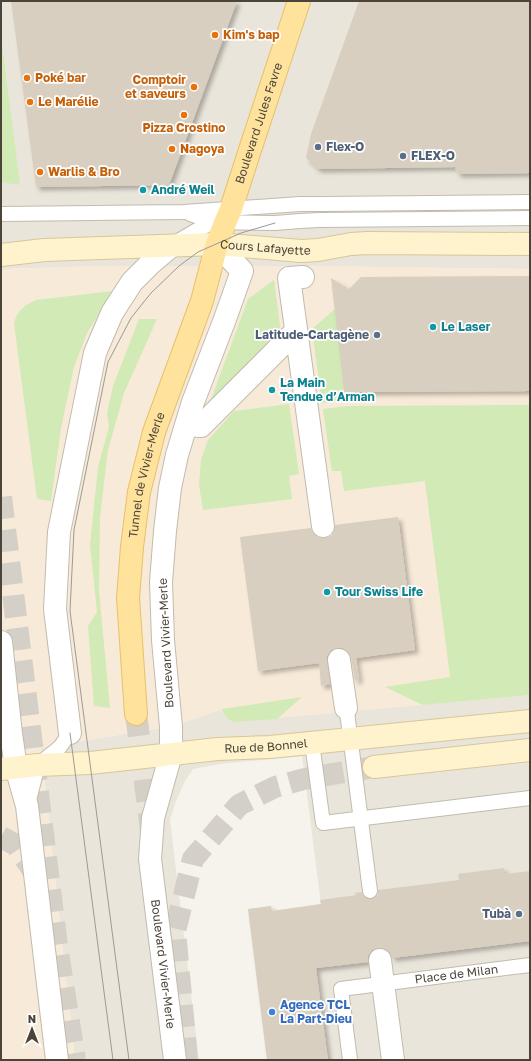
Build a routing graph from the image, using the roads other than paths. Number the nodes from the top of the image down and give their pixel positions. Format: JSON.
{"nodes":[{"id":1,"x":299,"y":1,"type":"edge"},
{"id":2,"x":530,"y":202,"type":"edge"},
{"id":3,"x":184,"y":212,"type":"junction"},
{"id":4,"x":1,"y":214,"type":"edge"},
{"id":5,"x":224,"y":218,"type":"junction"},
{"id":6,"x":530,"y":218,"type":"edge"},
{"id":7,"x":217,"y":244,"type":"junction"},
{"id":8,"x":530,"y":244,"type":"edge"},
{"id":9,"x":171,"y":246,"type":"junction"},
{"id":10,"x":1,"y":255,"type":"edge"},
{"id":11,"x":303,"y":277,"type":"dead end"},
{"id":12,"x":296,"y":331,"type":"junction"},
{"id":13,"x":186,"y":425,"type":"junction"},
{"id":14,"x":324,"y":526,"type":"dead end"},
{"id":15,"x":1,"y":642,"type":"edge"},
{"id":16,"x":339,"y":660,"type":"dead end"},
{"id":17,"x":345,"y":703,"type":"joint"},
{"id":18,"x":136,"y":714,"type":"tunnel mouth"},
{"id":19,"x":530,"y":721,"type":"edge"},
{"id":20,"x":70,"y":733,"type":"joint"},
{"id":21,"x":350,"y":738,"type":"junction"},
{"id":22,"x":312,"y":743,"type":"junction"},
{"id":23,"x":530,"y":750,"type":"edge"},
{"id":24,"x":171,"y":754,"type":"junction"},
{"id":25,"x":38,"y":765,"type":"junction"},
{"id":26,"x":374,"y":767,"type":"tunnel mouth"},
{"id":27,"x":9,"y":768,"type":"edge"},
{"id":28,"x":530,"y":798,"type":"edge"},
{"id":29,"x":27,"y":806,"type":"junction"},
{"id":30,"x":354,"y":819,"type":"junction"},
{"id":31,"x":370,"y":891,"type":"dead end"},
{"id":32,"x":380,"y":960,"type":"dead end"},
{"id":33,"x":530,"y":965,"type":"edge"},
{"id":34,"x":384,"y":984,"type":"junction"},
{"id":35,"x":57,"y":1060,"type":"edge"},
{"id":36,"x":175,"y":1060,"type":"edge"},
{"id":37,"x":350,"y":1060,"type":"edge"},
{"id":38,"x":394,"y":1060,"type":"edge"}],
"edges":[{"from":1,"to":5,"type":"main road","name":"Boulevard Jules Favre"},
{"from":2,"to":5,"type":"lane"},
{"from":3,"to":4,"type":"lane"},
{"from":3,"to":5,"type":"lane"},
{"from":3,"to":5,"type":"lane"},
{"from":5,"to":6,"type":"lane"},
{"from":5,"to":7,"type":"main road","name":"Boulevard Jules Favre"},
{"from":5,"to":9,"type":"lane"},
{"from":7,"to":8,"type":"main road","name":"Cours Lafayette"},
{"from":7,"to":9,"type":"main road","name":"Cours Lafayette"},
{"from":7,"to":13,"type":"street","name":"Boulevard Vivier-Merle"},
{"from":7,"to":18,"type":"main road","name":"Tunnel de Vivier-Merle"},
{"from":9,"to":10,"type":"main road","name":"Cours Lafayette"},
{"from":9,"to":20,"type":"street"},
{"from":11,"to":12,"type":"street"},
{"from":12,"to":13,"type":"street"},
{"from":12,"to":14,"type":"street"},
{"from":13,"to":24,"type":"street","name":"Boulevard Vivier-Merle"},
{"from":15,"to":27,"type":"street"},
{"from":16,"to":17,"type":"street"},
{"from":17,"to":21,"type":"lane"},
{"from":19,"to":21,"type":"main road","name":"Rue de Bonnel"},
{"from":20,"to":25,"type":"lane"},
{"from":21,"to":22,"type":"main road","name":"Rue de Bonnel"},
{"from":21,"to":30,"type":"lane"},
{"from":22,"to":24,"type":"main road","name":"Rue de Bonnel"},
{"from":22,"to":30,"type":"lane"},
{"from":23,"to":26,"type":"main road"},
{"from":24,"to":25,"type":"main road","name":"Rue de Bonnel"},
{"from":24,"to":36,"type":"street","name":"Boulevard Vivier-Merle"},
{"from":25,"to":27,"type":"main road","name":"Rue de Bonnel"},
{"from":25,"to":29,"type":"lane"},
{"from":27,"to":29,"type":"street"},
{"from":28,"to":30,"type":"lane"},
{"from":29,"to":35,"type":"street"},
{"from":30,"to":31,"type":"lane"},
{"from":32,"to":34,"type":"street"},
{"from":33,"to":34,"type":"lane","name":"Place de Milan"},
{"from":34,"to":37,"type":"lane","name":"Place de Milan"},
{"from":34,"to":38,"type":"street"}]}
